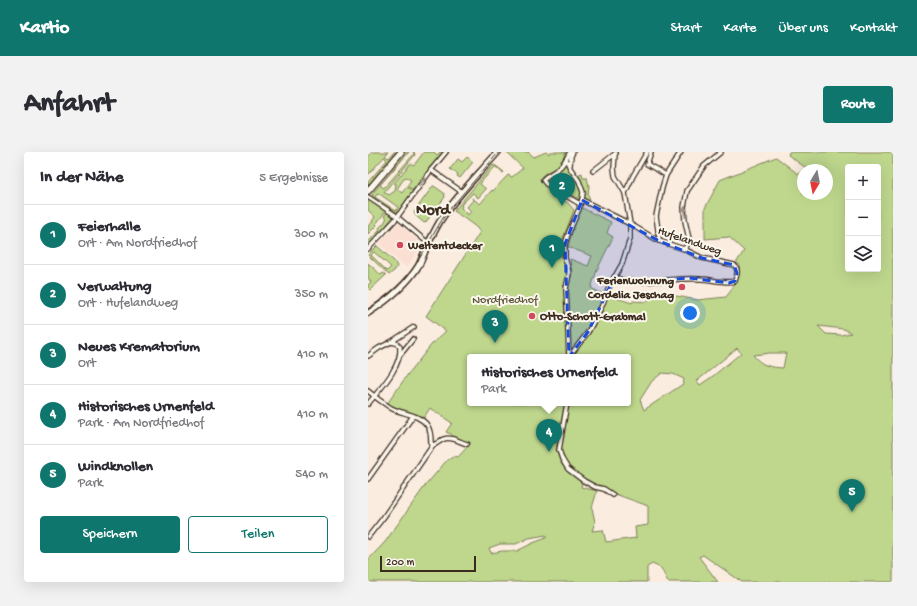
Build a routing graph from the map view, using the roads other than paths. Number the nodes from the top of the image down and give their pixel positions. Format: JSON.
{"nodes":[{"id":1,"x":401,"y":152,"type":"edge"},
{"id":2,"x":446,"y":152,"type":"edge"},
{"id":3,"x":498,"y":152,"type":"edge"},
{"id":4,"x":571,"y":152,"type":"edge"},
{"id":5,"x":647,"y":152,"type":"edge"},
{"id":6,"x":651,"y":152,"type":"edge"},
{"id":7,"x":681,"y":152,"type":"edge"},
{"id":8,"x":721,"y":152,"type":"edge"},
{"id":9,"x":616,"y":153,"type":"edge"},
{"id":10,"x":566,"y":160,"type":"junction"},
{"id":11,"x":570,"y":168,"type":"junction"},
{"id":12,"x":430,"y":170,"type":"junction"},
{"id":13,"x":593,"y":171,"type":"dead end"},
{"id":14,"x":666,"y":175,"type":"junction"},
{"id":15,"x":368,"y":191,"type":"edge"},
{"id":16,"x":463,"y":192,"type":"junction"},
{"id":17,"x":625,"y":193,"type":"junction"},
{"id":18,"x":368,"y":197,"type":"edge"},
{"id":19,"x":581,"y":202,"type":"junction"},
{"id":20,"x":397,"y":218,"type":"junction"},
{"id":21,"x":630,"y":224,"type":"junction"},
{"id":22,"x":659,"y":241,"type":"junction"},
{"id":23,"x":428,"y":243,"type":"junction"},
{"id":24,"x":368,"y":249,"type":"edge"},
{"id":25,"x":684,"y":249,"type":"junction"},
{"id":26,"x":614,"y":277,"type":"junction"},
{"id":27,"x":368,"y":313,"type":"edge"},
{"id":28,"x":414,"y":327,"type":"dead end"},
{"id":29,"x":413,"y":339,"type":"dead end"},
{"id":30,"x":391,"y":342,"type":"junction"},
{"id":31,"x":569,"y":354,"type":"edge"},
{"id":32,"x":571,"y":354,"type":"edge"},
{"id":33,"x":400,"y":355,"type":"junction"},
{"id":34,"x":368,"y":356,"type":"edge"},
{"id":35,"x":368,"y":391,"type":"edge"},
{"id":36,"x":374,"y":397,"type":"junction"},
{"id":37,"x":368,"y":404,"type":"edge"},
{"id":38,"x":566,"y":406,"type":"edge"},
{"id":39,"x":413,"y":416,"type":"junction"},
{"id":40,"x":467,"y":444,"type":"dead end"},
{"id":41,"x":433,"y":445,"type":"junction"},
{"id":42,"x":368,"y":479,"type":"edge"},
{"id":43,"x":613,"y":495,"type":"dead end"},
{"id":44,"x":368,"y":537,"type":"edge"}],
"edges":[{"from":1,"to":15,"type":"main road"},
{"from":2,"to":12,"type":"street"},
{"from":3,"to":16,"type":"street"},
{"from":4,"to":10,"type":"street","name":"Hufelandweg"},
{"from":4,"to":11,"type":"street","name":"Hufelandweg"},
{"from":5,"to":17,"type":"street"},
{"from":6,"to":14,"type":"street"},
{"from":7,"to":14,"type":"street"},
{"from":25,"to":8,"type":"street","one_way":true},
{"from":9,"to":13,"type":"street"},
{"from":9,"to":17,"type":"street"},
{"from":10,"to":11,"type":"street"},
{"from":10,"to":19,"type":"street","name":"Hufelandweg"},
{"from":11,"to":19,"type":"street"},
{"from":12,"to":16,"type":"street"},
{"from":20,"to":12,"type":"street","one_way":true},
{"from":14,"to":22,"type":"street"},
{"from":16,"to":23,"type":"street"},
{"from":17,"to":21,"type":"street"},
{"from":18,"to":20,"type":"street"},
{"from":19,"to":21,"type":"street","name":"Hufelandweg"},
{"from":19,"to":31,"type":"street"},
{"from":20,"to":23,"type":"street"},
{"from":20,"to":24,"type":"street"},
{"from":21,"to":22,"type":"street","name":"Hufelandweg"},
{"from":21,"to":26,"type":"street"},
{"from":22,"to":25,"type":"street","name":"Hufelandweg"},
{"from":23,"to":27,"type":"street"},
{"from":25,"to":26,"type":"street","name":"Hufelandweg"},
{"from":26,"to":32,"type":"street"},
{"from":28,"to":30,"type":"street"},
{"from":29,"to":33,"type":"street"},
{"from":30,"to":33,"type":"street"},
{"from":30,"to":34,"type":"street"},
{"from":33,"to":36,"type":"street"},
{"from":35,"to":36,"type":"street"},
{"from":36,"to":37,"type":"street"},
{"from":36,"to":39,"type":"street"},
{"from":38,"to":43,"type":"street"},
{"from":39,"to":41,"type":"street"},
{"from":39,"to":42,"type":"street"},
{"from":40,"to":41,"type":"street"},
{"from":41,"to":44,"type":"street"}]}
